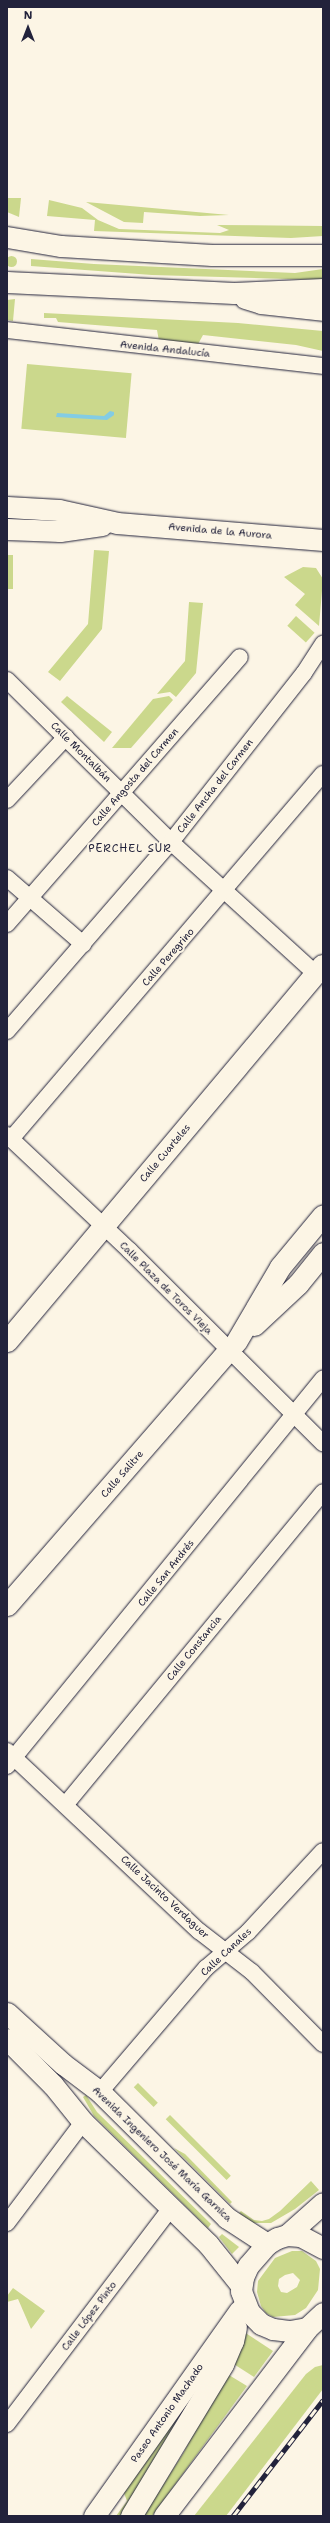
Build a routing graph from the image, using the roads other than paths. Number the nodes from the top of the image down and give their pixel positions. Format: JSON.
{"nodes":[{"id":1,"x":7,"y":237,"type":"edge"},
{"id":2,"x":320,"y":253,"type":"edge"},
{"id":3,"x":7,"y":282,"type":"edge"},
{"id":4,"x":323,"y":289,"type":"edge"},
{"id":5,"x":234,"y":293,"type":"junction"},
{"id":6,"x":323,"y":310,"type":"edge"},
{"id":7,"x":7,"y":330,"type":"edge"},
{"id":8,"x":323,"y":366,"type":"edge"},
{"id":9,"x":7,"y":507,"type":"edge"},
{"id":10,"x":117,"y":523,"type":"junction"},
{"id":11,"x":7,"y":528,"type":"edge"},
{"id":12,"x":323,"y":540,"type":"edge"},
{"id":13,"x":323,"y":644,"type":"edge"},
{"id":14,"x":240,"y":657,"type":"dead end"},
{"id":15,"x":7,"y":680,"type":"edge"},
{"id":16,"x":66,"y":737,"type":"junction"},
{"id":17,"x":323,"y":774,"type":"edge"},
{"id":18,"x":122,"y":792,"type":"junction"},
{"id":19,"x":7,"y":800,"type":"edge"},
{"id":20,"x":171,"y":842,"type":"junction"},
{"id":21,"x":7,"y":878,"type":"edge"},
{"id":22,"x":224,"y":891,"type":"junction"},
{"id":23,"x":31,"y":898,"type":"junction"},
{"id":24,"x":7,"y":924,"type":"edge"},
{"id":25,"x":83,"y":944,"type":"junction"},
{"id":26,"x":319,"y":969,"type":"edge"},
{"id":27,"x":7,"y":1031,"type":"edge"},
{"id":28,"x":9,"y":1137,"type":"edge"},
{"id":29,"x":323,"y":1215,"type":"edge"},
{"id":30,"x":104,"y":1227,"type":"junction"},
{"id":31,"x":323,"y":1253,"type":"edge"},
{"id":32,"x":7,"y":1341,"type":"edge"},
{"id":33,"x":233,"y":1346,"type":"junction"},
{"id":34,"x":323,"y":1379,"type":"edge"},
{"id":35,"x":295,"y":1416,"type":"junction"},
{"id":36,"x":323,"y":1443,"type":"edge"},
{"id":37,"x":323,"y":1492,"type":"edge"},
{"id":38,"x":7,"y":1605,"type":"edge"},
{"id":39,"x":9,"y":1758,"type":"edge"},
{"id":40,"x":66,"y":1804,"type":"junction"},
{"id":41,"x":323,"y":1851,"type":"edge"},
{"id":42,"x":225,"y":1951,"type":"junction"},
{"id":43,"x":7,"y":2013,"type":"edge"},
{"id":44,"x":7,"y":2039,"type":"edge"},
{"id":45,"x":323,"y":2044,"type":"edge"},
{"id":46,"x":100,"y":2092,"type":"junction"},
{"id":47,"x":83,"y":2122,"type":"junction"},
{"id":48,"x":323,"y":2202,"type":"edge"},
{"id":49,"x":171,"y":2208,"type":"junction"},
{"id":50,"x":7,"y":2222,"type":"edge"},
{"id":51,"x":287,"y":2235,"type":"junction"},
{"id":52,"x":267,"y":2244,"type":"junction"},
{"id":53,"x":323,"y":2248,"type":"edge"},
{"id":54,"x":241,"y":2297,"type":"junction"},
{"id":55,"x":323,"y":2313,"type":"edge"},
{"id":56,"x":307,"y":2328,"type":"junction"},
{"id":57,"x":7,"y":2424,"type":"edge"},
{"id":58,"x":94,"y":2516,"type":"edge"},
{"id":59,"x":131,"y":2516,"type":"edge"},
{"id":60,"x":164,"y":2516,"type":"edge"}],
"edges":[{"from":1,"to":2,"type":"main road"},
{"from":3,"to":5,"type":"main road"},
{"from":4,"to":5,"type":"main road"},
{"from":5,"to":6,"type":"main road"},
{"from":7,"to":8,"type":"street","name":"Avenida Andalucía"},
{"from":9,"to":10,"type":"main road","name":"Avenida de la Aurora"},
{"from":10,"to":11,"type":"main road","name":"Avenida de la Aurora"},
{"from":10,"to":12,"type":"main road","name":"Avenida de la Aurora"},
{"from":13,"to":20,"type":"street","name":"Calle Ancha del Carmen"},
{"from":14,"to":18,"type":"street","name":"Calle Angosta del Carmen"},
{"from":15,"to":16,"type":"street","name":"Calle Montalbán"},
{"from":16,"to":18,"type":"street","name":"Calle Montalbán"},
{"from":16,"to":19,"type":"street"},
{"from":17,"to":22,"type":"street","name":"Calle Peregrino"},
{"from":18,"to":20,"type":"street","name":"Calle Montalbán"},
{"from":18,"to":23,"type":"street","name":"Calle Angosta del Carmen"},
{"from":20,"to":22,"type":"street","name":"Calle Montalbán"},
{"from":20,"to":25,"type":"street","name":"Calle Ancha del Carmen"},
{"from":21,"to":23,"type":"street"},
{"from":22,"to":26,"type":"street","name":"Calle Montalbán"},
{"from":22,"to":28,"type":"street","name":"Calle Peregrino"},
{"from":23,"to":24,"type":"street","name":"Calle Angosta del Carmen"},
{"from":23,"to":25,"type":"street"},
{"from":25,"to":27,"type":"street","name":"Calle Ancha del Carmen"},
{"from":26,"to":30,"type":"main road","name":"Calle Cuarteles"},
{"from":28,"to":30,"type":"street","name":"Calle Plaza de Toros Vieja"},
{"from":29,"to":33,"type":"main road","name":"Calle Salitre"},
{"from":30,"to":32,"type":"main road","name":"Calle Cuarteles"},
{"from":30,"to":33,"type":"street","name":"Calle Plaza de Toros Vieja"},
{"from":31,"to":33,"type":"main road","name":"Calle Salitre"},
{"from":33,"to":35,"type":"street","name":"Calle Plaza de Toros Vieja"},
{"from":33,"to":38,"type":"main road","name":"Calle Salitre"},
{"from":34,"to":35,"type":"street","name":"Calle San Andrés"},
{"from":35,"to":36,"type":"street","name":"Calle Plaza de Toros Vieja"},
{"from":35,"to":39,"type":"street","name":"Calle San Andrés"},
{"from":37,"to":40,"type":"street","name":"Calle Constancia"},
{"from":39,"to":40,"type":"street","name":"Calle Jacinto Verdaguer"},
{"from":40,"to":42,"type":"street","name":"Calle Jacinto Verdaguer"},
{"from":41,"to":42,"type":"street","name":"Calle Canales"},
{"from":42,"to":45,"type":"street","name":"Calle Jacinto Verdaguer"},
{"from":42,"to":46,"type":"street","name":"Calle Canales"},
{"from":43,"to":46,"type":"main road","name":"Avenida Ingeniero José María Garnica"},
{"from":44,"to":47,"type":"main road"},
{"from":46,"to":52,"type":"main road","name":"Avenida Ingeniero José María Garnica"},
{"from":47,"to":49,"type":"main road"},
{"from":47,"to":50,"type":"street"},
{"from":48,"to":51,"type":"main road"},
{"from":49,"to":54,"type":"main road"},
{"from":49,"to":57,"type":"street","name":"Calle López Pinto"},
{"from":51,"to":52,"type":"main road"},
{"from":51,"to":53,"type":"main road"},
{"from":52,"to":54,"type":"main road"},
{"from":54,"to":56,"type":"main road"},
{"from":54,"to":58,"type":"main road","name":"Paseo Antonio Machado"},
{"from":54,"to":59,"type":"main road","name":"Paseo Antonio Machado"},
{"from":55,"to":56,"type":"main road"},
{"from":56,"to":60,"type":"main road"}]}
